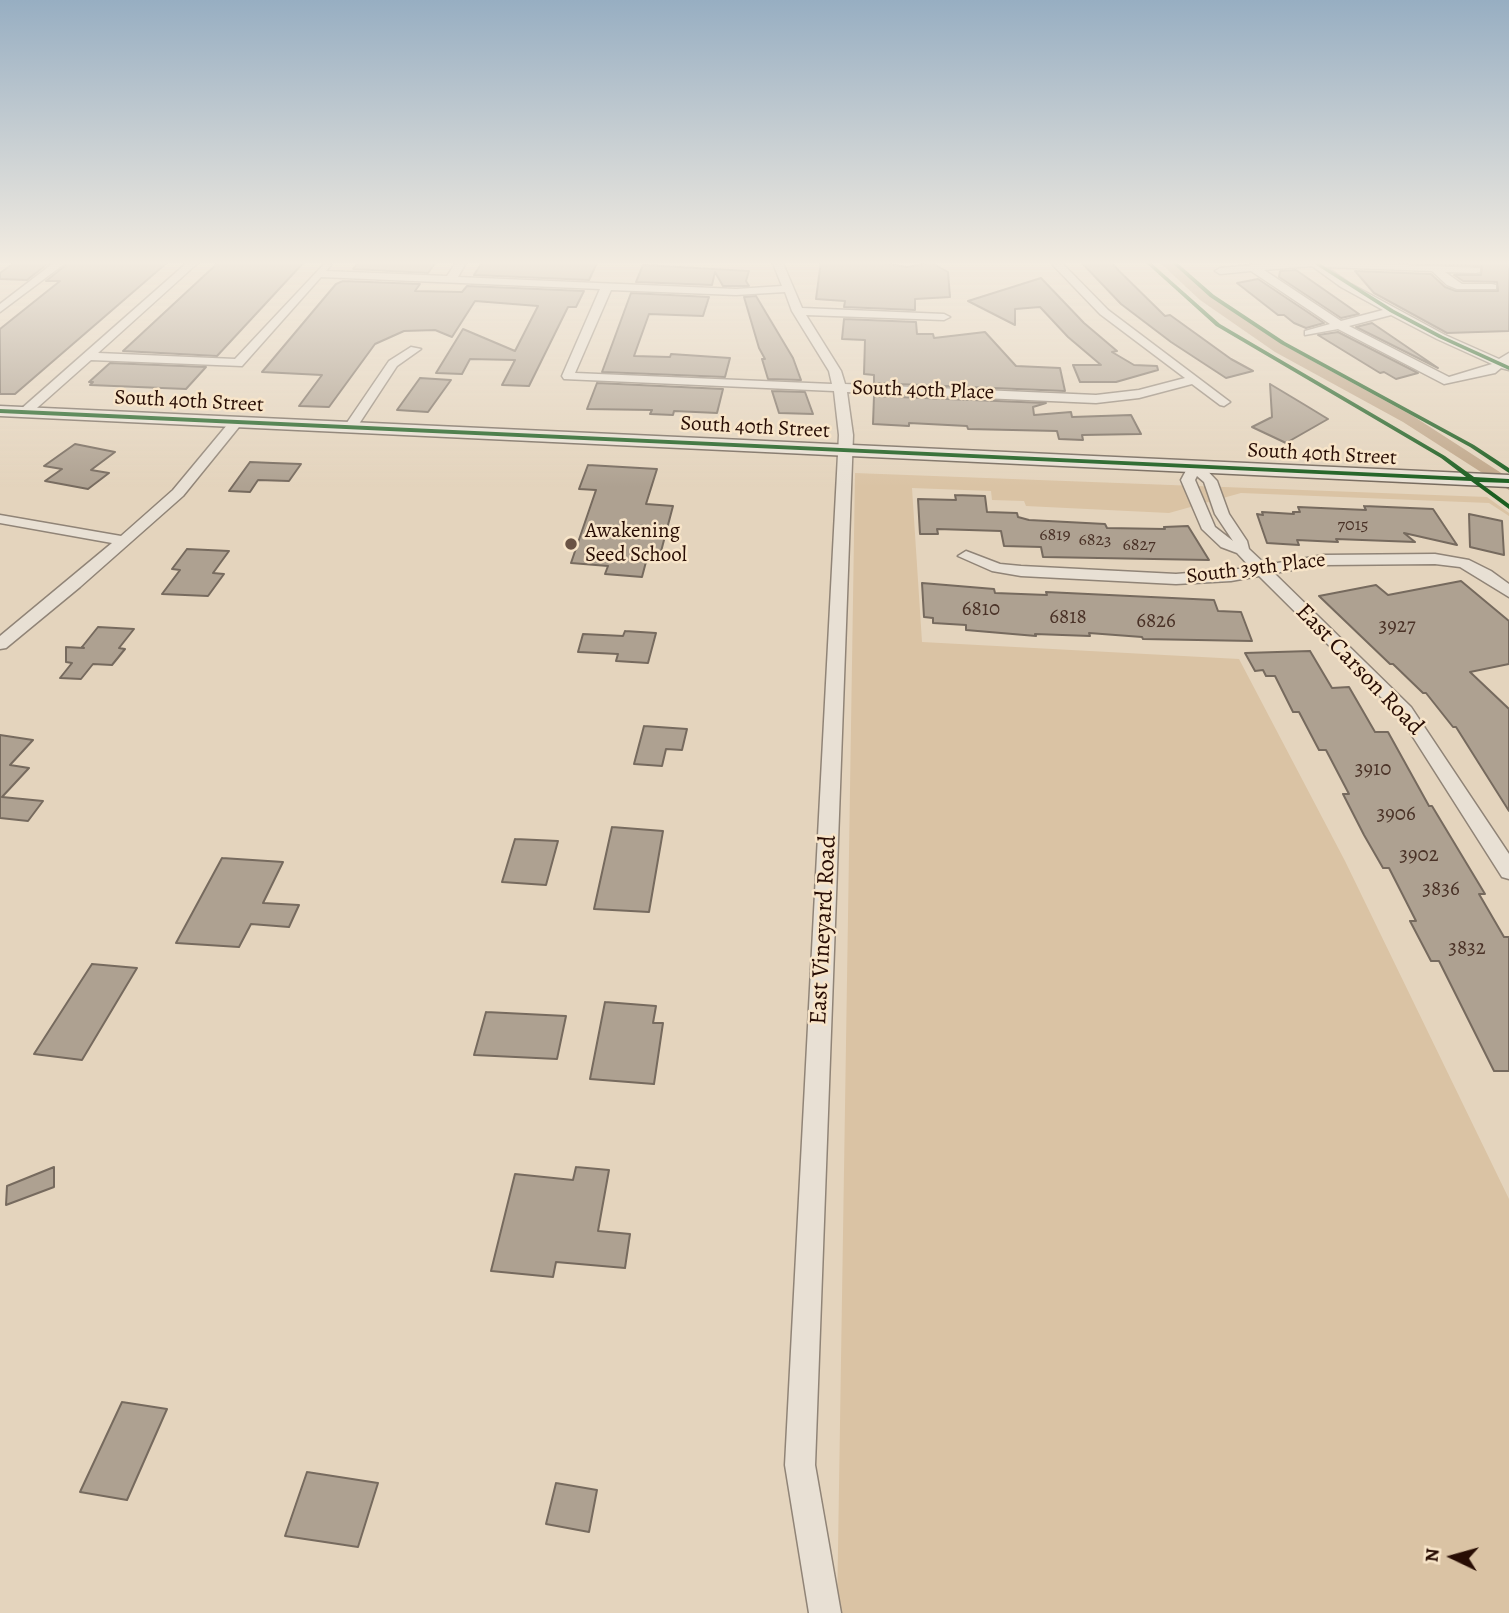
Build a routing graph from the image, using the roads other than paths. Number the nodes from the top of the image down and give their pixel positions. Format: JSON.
{"nodes":[{"id":1,"x":111,"y":336,"type":"edge"},
{"id":2,"x":262,"y":336,"type":"edge"},
{"id":3,"x":585,"y":336,"type":"edge"},
{"id":4,"x":814,"y":336,"type":"edge"},
{"id":5,"x":1135,"y":336,"type":"edge"},
{"id":6,"x":1361,"y":336,"type":"edge"},
{"id":7,"x":1440,"y":336,"type":"edge"},
{"id":8,"x":415,"y":349,"type":"dead end"},
{"id":9,"x":89,"y":356,"type":"junction"},
{"id":10,"x":1506,"y":363,"type":"edge"},
{"id":11,"x":1192,"y":380,"type":"junction"},
{"id":12,"x":840,"y":388,"type":"junction"},
{"id":13,"x":1224,"y":402,"type":"dead end"},
{"id":14,"x":0,"y":411,"type":"edge"},
{"id":15,"x":25,"y":412,"type":"junction"},
{"id":16,"x":237,"y":422,"type":"junction"},
{"id":17,"x":350,"y":427,"type":"junction"},
{"id":18,"x":846,"y":450,"type":"junction"},
{"id":19,"x":1195,"y":466,"type":"junction"},
{"id":20,"x":1509,"y":481,"type":"edge"},
{"id":21,"x":1201,"y":514,"type":"junction"},
{"id":22,"x":1222,"y":514,"type":"junction"},
{"id":23,"x":0,"y":519,"type":"edge"},
{"id":24,"x":124,"y":541,"type":"junction"},
{"id":25,"x":1242,"y":550,"type":"junction"},
{"id":26,"x":966,"y":556,"type":"dead end"},
{"id":27,"x":1261,"y":570,"type":"junction"},
{"id":28,"x":1509,"y":592,"type":"edge"},
{"id":29,"x":0,"y":644,"type":"edge"},
{"id":30,"x":1509,"y":871,"type":"edge"},
{"id":31,"x":825,"y":1613,"type":"edge"}],
"edges":[{"from":1,"to":9,"type":"street"},
{"from":2,"to":9,"type":"street"},
{"from":3,"to":12,"type":"street","name":"South 40th Place"},
{"from":4,"to":12,"type":"street","name":"East Vineyard Road"},
{"from":5,"to":11,"type":"street"},
{"from":6,"to":10,"type":"street"},
{"from":7,"to":10,"type":"street"},
{"from":8,"to":17,"type":"street"},
{"from":9,"to":15,"type":"street"},
{"from":11,"to":12,"type":"street","name":"South 40th Place"},
{"from":11,"to":13,"type":"street"},
{"from":12,"to":18,"type":"street","name":"East Vineyard Road"},
{"from":14,"to":15,"type":"main road","name":"South 40th Street"},
{"from":15,"to":16,"type":"main road","name":"South 40th Street"},
{"from":16,"to":17,"type":"main road","name":"South 40th Street"},
{"from":16,"to":24,"type":"street"},
{"from":17,"to":18,"type":"main road","name":"South 40th Street"},
{"from":18,"to":19,"type":"main road","name":"South 40th Street"},
{"from":18,"to":31,"type":"street","name":"East Vineyard Road"},
{"from":19,"to":20,"type":"main road","name":"South 40th Street"},
{"from":19,"to":21,"type":"street","name":"East Carson Road"},
{"from":19,"to":22,"type":"street","name":"East Carson Road"},
{"from":21,"to":22,"type":"street"},
{"from":21,"to":25,"type":"street","name":"East Carson Road"},
{"from":22,"to":25,"type":"street","name":"East Carson Road"},
{"from":23,"to":24,"type":"street"},
{"from":24,"to":29,"type":"street"},
{"from":25,"to":27,"type":"street","name":"East Carson Road"},
{"from":26,"to":27,"type":"street","name":"South 39th Place"},
{"from":27,"to":28,"type":"street","name":"South 39th Place"},
{"from":27,"to":30,"type":"street","name":"East Carson Road"}]}
